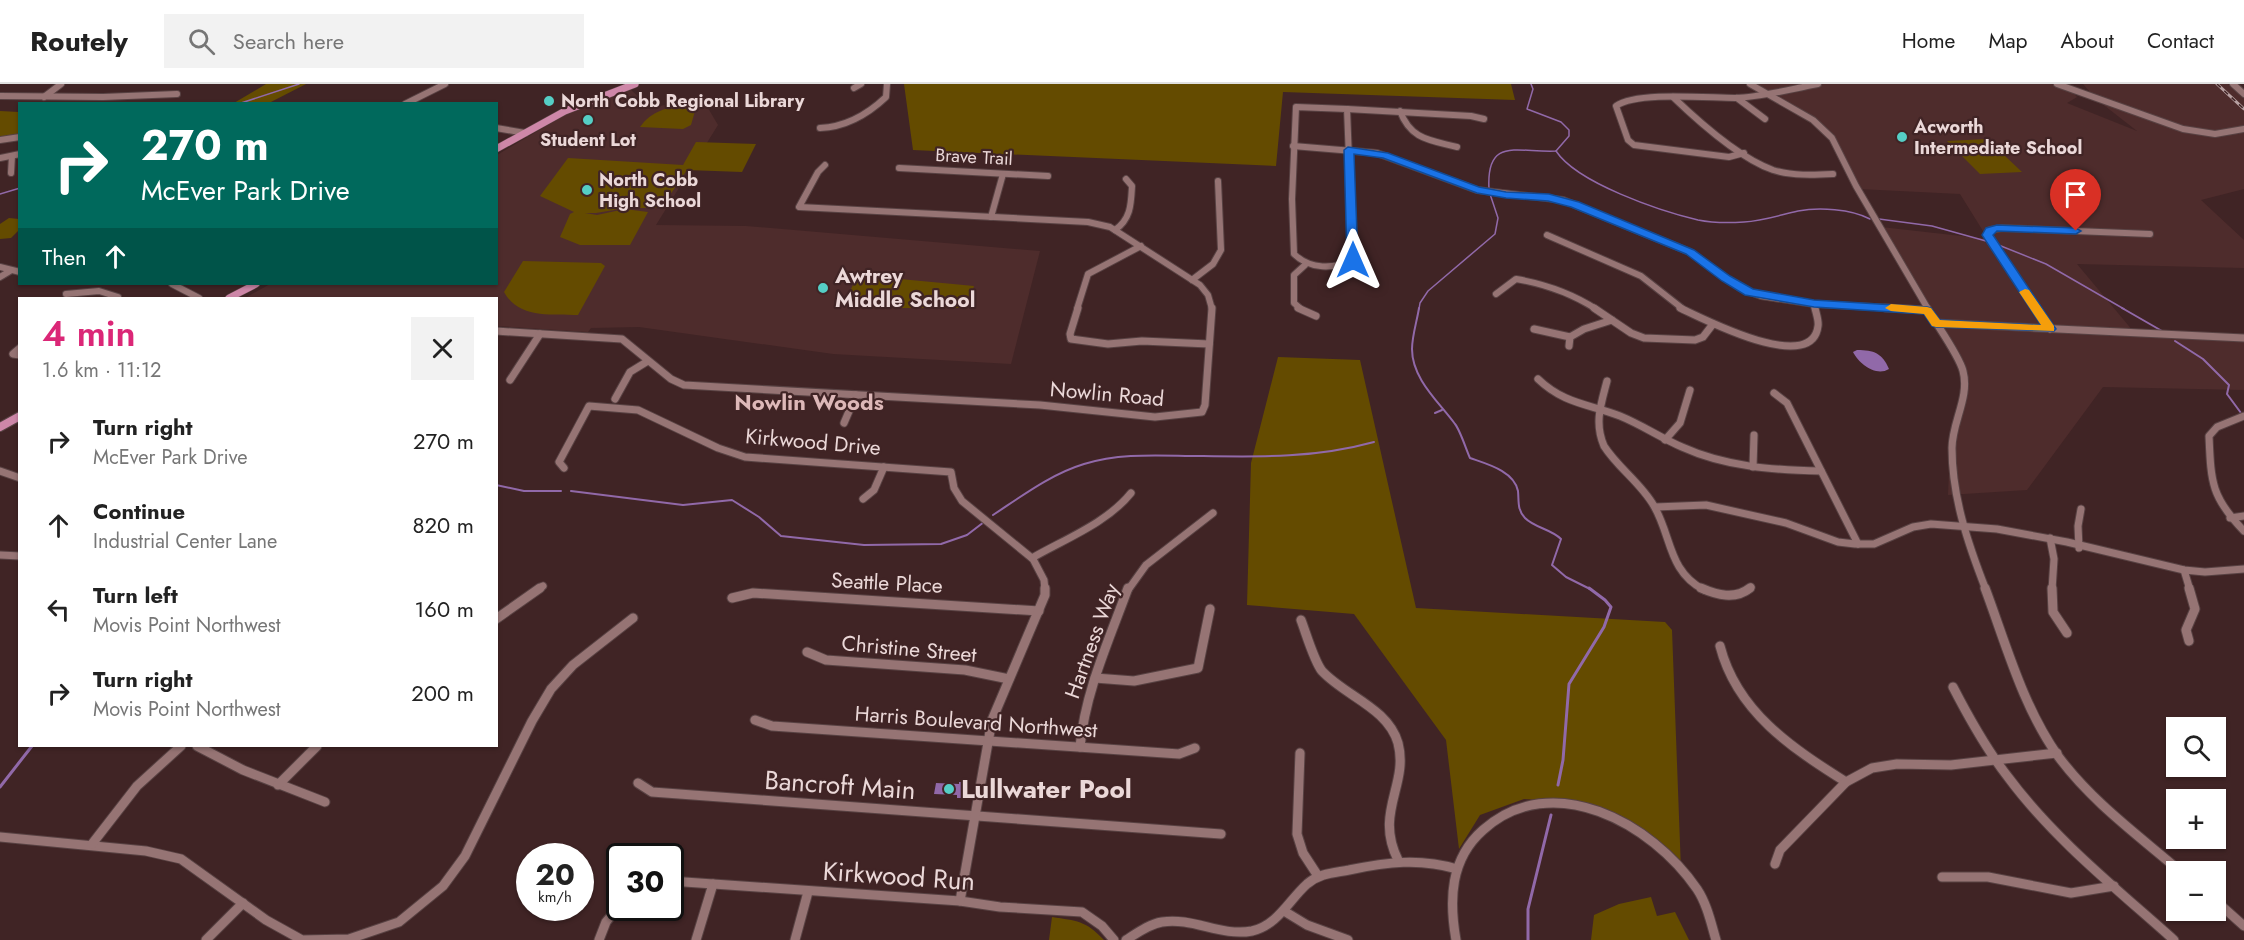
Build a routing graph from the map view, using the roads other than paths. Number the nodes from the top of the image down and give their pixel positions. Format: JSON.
{"nodes":[{"id":1,"x":61,"y":84,"type":"edge"},
{"id":2,"x":445,"y":84,"type":"edge"},
{"id":3,"x":451,"y":84,"type":"edge"},
{"id":4,"x":635,"y":84,"type":"edge"},
{"id":5,"x":861,"y":84,"type":"edge"},
{"id":6,"x":887,"y":84,"type":"edge"},
{"id":7,"x":1750,"y":84,"type":"edge"},
{"id":8,"x":1818,"y":84,"type":"edge"},
{"id":9,"x":2056,"y":84,"type":"edge"},
{"id":10,"x":2233,"y":84,"type":"edge"},
{"id":11,"x":854,"y":88,"type":"dead end"},
{"id":12,"x":1765,"y":93,"type":"junction"},
{"id":13,"x":177,"y":94,"type":"dead end"},
{"id":14,"x":2244,"y":94,"type":"edge"},
{"id":15,"x":0,"y":96,"type":"edge"},
{"id":16,"x":44,"y":97,"type":"junction"},
{"id":17,"x":1673,"y":97,"type":"junction"},
{"id":18,"x":1737,"y":98,"type":"junction"},
{"id":19,"x":409,"y":102,"type":"edge"},
{"id":20,"x":415,"y":102,"type":"edge"},
{"id":21,"x":1347,"y":109,"type":"junction"},
{"id":22,"x":1401,"y":111,"type":"junction"},
{"id":23,"x":1484,"y":119,"type":"dead end"},
{"id":24,"x":1765,"y":119,"type":"dead end"},
{"id":25,"x":498,"y":128,"type":"edge"},
{"id":26,"x":820,"y":128,"type":"dead end"},
{"id":27,"x":2244,"y":129,"type":"edge"},
{"id":28,"x":525,"y":133,"type":"junction"},
{"id":29,"x":18,"y":137,"type":"edge"},
{"id":30,"x":0,"y":140,"type":"edge"},
{"id":31,"x":1293,"y":146,"type":"junction"},
{"id":32,"x":1457,"y":147,"type":"dead end"},
{"id":33,"x":498,"y":148,"type":"edge"},
{"id":34,"x":1348,"y":150,"type":"junction"},
{"id":35,"x":1744,"y":153,"type":"junction"},
{"id":36,"x":18,"y":154,"type":"edge"},
{"id":37,"x":12,"y":156,"type":"junction"},
{"id":38,"x":0,"y":158,"type":"edge"},
{"id":39,"x":825,"y":165,"type":"dead end"},
{"id":40,"x":899,"y":168,"type":"dead end"},
{"id":41,"x":10,"y":173,"type":"dead end"},
{"id":42,"x":1003,"y":174,"type":"junction"},
{"id":43,"x":1833,"y":174,"type":"dead end"},
{"id":44,"x":1048,"y":176,"type":"dead end"},
{"id":45,"x":1126,"y":179,"type":"dead end"},
{"id":46,"x":1218,"y":181,"type":"dead end"},
{"id":47,"x":990,"y":217,"type":"junction"},
{"id":48,"x":1115,"y":230,"type":"junction"},
{"id":49,"x":2150,"y":234,"type":"dead end"},
{"id":50,"x":1547,"y":235,"type":"dead end"},
{"id":51,"x":1141,"y":246,"type":"junction"},
{"id":52,"x":1305,"y":265,"type":"junction"},
{"id":53,"x":0,"y":267,"type":"edge"},
{"id":54,"x":10,"y":270,"type":"junction"},
{"id":55,"x":18,"y":272,"type":"edge"},
{"id":56,"x":0,"y":277,"type":"edge"},
{"id":57,"x":1192,"y":280,"type":"junction"},
{"id":58,"x":174,"y":285,"type":"edge"},
{"id":59,"x":254,"y":285,"type":"edge"},
{"id":60,"x":1496,"y":294,"type":"dead end"},
{"id":61,"x":65,"y":296,"type":"edge"},
{"id":62,"x":118,"y":297,"type":"dead end"},
{"id":63,"x":197,"y":297,"type":"edge"},
{"id":64,"x":231,"y":297,"type":"edge"},
{"id":65,"x":1814,"y":304,"type":"junction"},
{"id":66,"x":1927,"y":310,"type":"junction"},
{"id":67,"x":1316,"y":316,"type":"dead end"},
{"id":68,"x":1612,"y":320,"type":"junction"},
{"id":69,"x":1713,"y":324,"type":"junction"},
{"id":70,"x":1936,"y":324,"type":"junction"},
{"id":71,"x":1534,"y":329,"type":"dead end"},
{"id":72,"x":2050,"y":329,"type":"junction"},
{"id":73,"x":498,"y":331,"type":"edge"},
{"id":74,"x":540,"y":334,"type":"junction"},
{"id":75,"x":1570,"y":337,"type":"junction"},
{"id":76,"x":2244,"y":338,"type":"edge"},
{"id":77,"x":1209,"y":344,"type":"junction"},
{"id":78,"x":1569,"y":346,"type":"dead end"},
{"id":79,"x":648,"y":361,"type":"junction"},
{"id":80,"x":1538,"y":379,"type":"dead end"},
{"id":81,"x":510,"y":380,"type":"dead end"},
{"id":82,"x":1607,"y":381,"type":"dead end"},
{"id":83,"x":1690,"y":390,"type":"dead end"},
{"id":84,"x":1774,"y":393,"type":"dead end"},
{"id":85,"x":855,"y":395,"type":"junction"},
{"id":86,"x":615,"y":399,"type":"dead end"},
{"id":87,"x":1600,"y":410,"type":"junction"},
{"id":88,"x":2244,"y":416,"type":"edge"},
{"id":89,"x":18,"y":417,"type":"edge"},
{"id":90,"x":844,"y":423,"type":"dead end"},
{"id":91,"x":0,"y":427,"type":"edge"},
{"id":92,"x":1754,"y":435,"type":"dead end"},
{"id":93,"x":1665,"y":440,"type":"junction"},
{"id":94,"x":884,"y":466,"type":"junction"},
{"id":95,"x":1753,"y":467,"type":"junction"},
{"id":96,"x":564,"y":468,"type":"dead end"},
{"id":97,"x":0,"y":471,"type":"edge"},
{"id":98,"x":1821,"y":471,"type":"junction"},
{"id":99,"x":18,"y":477,"type":"edge"},
{"id":100,"x":1131,"y":493,"type":"dead end"},
{"id":101,"x":863,"y":499,"type":"dead end"},
{"id":102,"x":1655,"y":507,"type":"junction"},
{"id":103,"x":2081,"y":509,"type":"dead end"},
{"id":104,"x":1213,"y":513,"type":"dead end"},
{"id":105,"x":2244,"y":516,"type":"edge"},
{"id":106,"x":2230,"y":518,"type":"junction"},
{"id":107,"x":1964,"y":526,"type":"junction"},
{"id":108,"x":2244,"y":531,"type":"edge"},
{"id":109,"x":2051,"y":540,"type":"junction"},
{"id":110,"x":1858,"y":544,"type":"junction"},
{"id":111,"x":2079,"y":546,"type":"junction"},
{"id":112,"x":0,"y":555,"type":"edge"},
{"id":113,"x":18,"y":556,"type":"edge"},
{"id":114,"x":1032,"y":558,"type":"junction"},
{"id":115,"x":2244,"y":569,"type":"edge"},
{"id":116,"x":2185,"y":572,"type":"junction"},
{"id":117,"x":2244,"y":573,"type":"edge"},
{"id":118,"x":543,"y":586,"type":"dead end"},
{"id":119,"x":1751,"y":587,"type":"dead end"},
{"id":120,"x":732,"y":598,"type":"dead end"},
{"id":121,"x":1210,"y":609,"type":"dead end"},
{"id":122,"x":1039,"y":611,"type":"junction"},
{"id":123,"x":498,"y":618,"type":"edge"},
{"id":124,"x":633,"y":618,"type":"dead end"},
{"id":125,"x":1301,"y":620,"type":"dead end"},
{"id":126,"x":2067,"y":633,"type":"dead end"},
{"id":127,"x":2189,"y":641,"type":"dead end"},
{"id":128,"x":1720,"y":646,"type":"dead end"},
{"id":129,"x":807,"y":652,"type":"dead end"},
{"id":130,"x":1095,"y":678,"type":"junction"},
{"id":131,"x":1009,"y":679,"type":"junction"},
{"id":132,"x":1953,"y":687,"type":"dead end"},
{"id":133,"x":755,"y":720,"type":"dead end"},
{"id":134,"x":989,"y":741,"type":"junction"},
{"id":135,"x":180,"y":747,"type":"edge"},
{"id":136,"x":199,"y":747,"type":"edge"},
{"id":137,"x":316,"y":747,"type":"edge"},
{"id":138,"x":1080,"y":747,"type":"junction"},
{"id":139,"x":1195,"y":748,"type":"dead end"},
{"id":140,"x":1300,"y":753,"type":"dead end"},
{"id":141,"x":2057,"y":753,"type":"junction"},
{"id":142,"x":1994,"y":760,"type":"junction"},
{"id":143,"x":1846,"y":782,"type":"junction"},
{"id":144,"x":638,"y":783,"type":"dead end"},
{"id":145,"x":278,"y":785,"type":"junction"},
{"id":146,"x":325,"y":802,"type":"dead end"},
{"id":147,"x":977,"y":817,"type":"junction"},
{"id":148,"x":1221,"y":834,"type":"dead end"},
{"id":149,"x":0,"y":837,"type":"edge"},
{"id":150,"x":92,"y":844,"type":"junction"},
{"id":151,"x":1398,"y":860,"type":"junction"},
{"id":152,"x":2168,"y":861,"type":"edge"},
{"id":153,"x":1775,"y":864,"type":"dead end"},
{"id":154,"x":1457,"y":869,"type":"junction"},
{"id":155,"x":1318,"y":876,"type":"junction"},
{"id":156,"x":1942,"y":877,"type":"dead end"},
{"id":157,"x":684,"y":882,"type":"edge"},
{"id":158,"x":713,"y":884,"type":"junction"},
{"id":159,"x":2114,"y":886,"type":"junction"},
{"id":160,"x":808,"y":892,"type":"junction"},
{"id":161,"x":960,"y":901,"type":"junction"},
{"id":162,"x":243,"y":903,"type":"junction"},
{"id":163,"x":1284,"y":911,"type":"junction"},
{"id":164,"x":2226,"y":911,"type":"edge"},
{"id":165,"x":607,"y":921,"type":"edge"},
{"id":166,"x":2244,"y":926,"type":"edge"},
{"id":167,"x":206,"y":940,"type":"edge"},
{"id":168,"x":599,"y":940,"type":"edge"},
{"id":169,"x":696,"y":940,"type":"edge"},
{"id":170,"x":795,"y":940,"type":"edge"},
{"id":171,"x":1114,"y":940,"type":"edge"},
{"id":172,"x":1126,"y":940,"type":"edge"},
{"id":173,"x":1348,"y":940,"type":"edge"},
{"id":174,"x":1456,"y":940,"type":"edge"},
{"id":175,"x":1716,"y":940,"type":"edge"},
{"id":176,"x":2174,"y":940,"type":"edge"}],
"edges":[{"from":1,"to":16,"type":"street"},
{"from":2,"to":19,"type":"street"},
{"from":3,"to":20,"type":"street"},
{"from":4,"to":28,"type":"main road"},
{"from":5,"to":11,"type":"street"},
{"from":6,"to":26,"type":"street"},
{"from":7,"to":12,"type":"street"},
{"from":8,"to":12,"type":"street"},
{"from":9,"to":27,"type":"street"},
{"from":10,"to":14,"type":"street"},
{"from":12,"to":18,"type":"street"},
{"from":12,"to":66,"type":"street"},
{"from":13,"to":16,"type":"street"},
{"from":15,"to":16,"type":"street"},
{"from":17,"to":18,"type":"street"},
{"from":17,"to":35,"type":"street"},
{"from":17,"to":35,"type":"street"},
{"from":18,"to":24,"type":"street"},
{"from":21,"to":22,"type":"street"},
{"from":21,"to":31,"type":"street"},
{"from":21,"to":34,"type":"street"},
{"from":22,"to":23,"type":"street"},
{"from":22,"to":32,"type":"street"},
{"from":25,"to":28,"type":"street"},
{"from":28,"to":33,"type":"main road"},
{"from":29,"to":30,"type":"street"},
{"from":31,"to":34,"type":"street"},
{"from":31,"to":52,"type":"street"},
{"from":34,"to":52,"type":"street"},
{"from":34,"to":65,"type":"street"},
{"from":35,"to":43,"type":"street"},
{"from":36,"to":37,"type":"street"},
{"from":37,"to":38,"type":"street"},
{"from":37,"to":41,"type":"street"},
{"from":39,"to":47,"type":"street","name":"Nowlin Road"},
{"from":40,"to":42,"type":"street","name":"Brave Trail"},
{"from":42,"to":44,"type":"street","name":"Brave Trail"},
{"from":42,"to":47,"type":"street"},
{"from":45,"to":48,"type":"street"},
{"from":46,"to":57,"type":"street"},
{"from":47,"to":48,"type":"street","name":"Nowlin Road"},
{"from":48,"to":51,"type":"street","name":"Nowlin Road"},
{"from":49,"to":72,"type":"street"},
{"from":50,"to":69,"type":"street"},
{"from":51,"to":57,"type":"street","name":"Nowlin Road"},
{"from":51,"to":77,"type":"street"},
{"from":52,"to":67,"type":"street"},
{"from":53,"to":54,"type":"street"},
{"from":54,"to":55,"type":"street"},
{"from":54,"to":56,"type":"street"},
{"from":57,"to":77,"type":"street","name":"Nowlin Road"},
{"from":58,"to":63,"type":"street"},
{"from":59,"to":64,"type":"main road"},
{"from":60,"to":68,"type":"street"},
{"from":61,"to":62,"type":"street"},
{"from":65,"to":66,"type":"street"},
{"from":65,"to":69,"type":"street"},
{"from":66,"to":70,"type":"street"},
{"from":68,"to":69,"type":"street"},
{"from":68,"to":75,"type":"street"},
{"from":70,"to":72,"type":"street"},
{"from":70,"to":107,"type":"street"},
{"from":71,"to":75,"type":"street"},
{"from":72,"to":76,"type":"street"},
{"from":73,"to":74,"type":"street","name":"Nowlin Road"},
{"from":74,"to":79,"type":"street","name":"Nowlin Road"},
{"from":74,"to":81,"type":"street"},
{"from":75,"to":78,"type":"street"},
{"from":77,"to":85,"type":"street","name":"Nowlin Road"},
{"from":79,"to":85,"type":"street","name":"Nowlin Road"},
{"from":79,"to":86,"type":"street"},
{"from":80,"to":87,"type":"street"},
{"from":82,"to":87,"type":"street"},
{"from":83,"to":93,"type":"street"},
{"from":84,"to":98,"type":"street"},
{"from":85,"to":90,"type":"street"},
{"from":87,"to":93,"type":"street"},
{"from":87,"to":102,"type":"street"},
{"from":88,"to":106,"type":"street"},
{"from":89,"to":91,"type":"main road"},
{"from":92,"to":95,"type":"street"},
{"from":93,"to":95,"type":"street"},
{"from":94,"to":96,"type":"street","name":"Kirkwood Drive"},
{"from":94,"to":101,"type":"street"},
{"from":94,"to":114,"type":"street","name":"Kirkwood Drive"},
{"from":95,"to":98,"type":"street"},
{"from":97,"to":99,"type":"street"},
{"from":98,"to":110,"type":"street"},
{"from":100,"to":114,"type":"street"},
{"from":102,"to":110,"type":"street"},
{"from":102,"to":119,"type":"street"},
{"from":103,"to":111,"type":"street"},
{"from":104,"to":130,"type":"street","name":"Hartness Way"},
{"from":105,"to":106,"type":"street"},
{"from":106,"to":108,"type":"street"},
{"from":107,"to":109,"type":"street"},
{"from":107,"to":110,"type":"street"},
{"from":107,"to":141,"type":"street"},
{"from":109,"to":111,"type":"street"},
{"from":109,"to":126,"type":"street"},
{"from":111,"to":116,"type":"street"},
{"from":112,"to":113,"type":"street"},
{"from":114,"to":122,"type":"street"},
{"from":115,"to":116,"type":"street"},
{"from":116,"to":117,"type":"street"},
{"from":116,"to":127,"type":"street"},
{"from":118,"to":123,"type":"street"},
{"from":120,"to":122,"type":"street","name":"Seattle Place"},
{"from":121,"to":130,"type":"street"},
{"from":122,"to":131,"type":"street"},
{"from":124,"to":162,"type":"street"},
{"from":125,"to":151,"type":"street"},
{"from":128,"to":143,"type":"street"},
{"from":129,"to":131,"type":"street","name":"Christine Street"},
{"from":130,"to":138,"type":"street","name":"Hartness Way"},
{"from":131,"to":134,"type":"street"},
{"from":132,"to":142,"type":"street"},
{"from":133,"to":134,"type":"street","name":"Harris Boulevard Northwest"},
{"from":134,"to":138,"type":"street","name":"Harris Boulevard Northwest"},
{"from":134,"to":147,"type":"street"},
{"from":135,"to":150,"type":"street"},
{"from":136,"to":145,"type":"street"},
{"from":137,"to":145,"type":"street"},
{"from":138,"to":139,"type":"street","name":"Harris Boulevard Northwest"},
{"from":140,"to":155,"type":"street"},
{"from":141,"to":142,"type":"street"},
{"from":141,"to":152,"type":"street"},
{"from":142,"to":143,"type":"street"},
{"from":142,"to":159,"type":"street"},
{"from":143,"to":153,"type":"street"},
{"from":144,"to":147,"type":"street","name":"Bancroft Main"},
{"from":145,"to":146,"type":"street"},
{"from":147,"to":148,"type":"street","name":"Bancroft Main"},
{"from":147,"to":161,"type":"street"},
{"from":149,"to":150,"type":"street"},
{"from":150,"to":162,"type":"street"},
{"from":151,"to":154,"type":"street"},
{"from":151,"to":155,"type":"street"},
{"from":154,"to":174,"type":"street"},
{"from":154,"to":175,"type":"street"},
{"from":155,"to":163,"type":"street"},
{"from":156,"to":159,"type":"street"},
{"from":157,"to":158,"type":"street","name":"Kirkwood Run"},
{"from":158,"to":160,"type":"street","name":"Kirkwood Run"},
{"from":158,"to":169,"type":"street"},
{"from":159,"to":176,"type":"street"},
{"from":160,"to":161,"type":"street","name":"Kirkwood Run"},
{"from":160,"to":170,"type":"street"},
{"from":161,"to":171,"type":"street","name":"Kirkwood Run"},
{"from":162,"to":167,"type":"street"},
{"from":163,"to":172,"type":"street"},
{"from":163,"to":173,"type":"street"},
{"from":164,"to":166,"type":"street"},
{"from":165,"to":168,"type":"street"}]}
